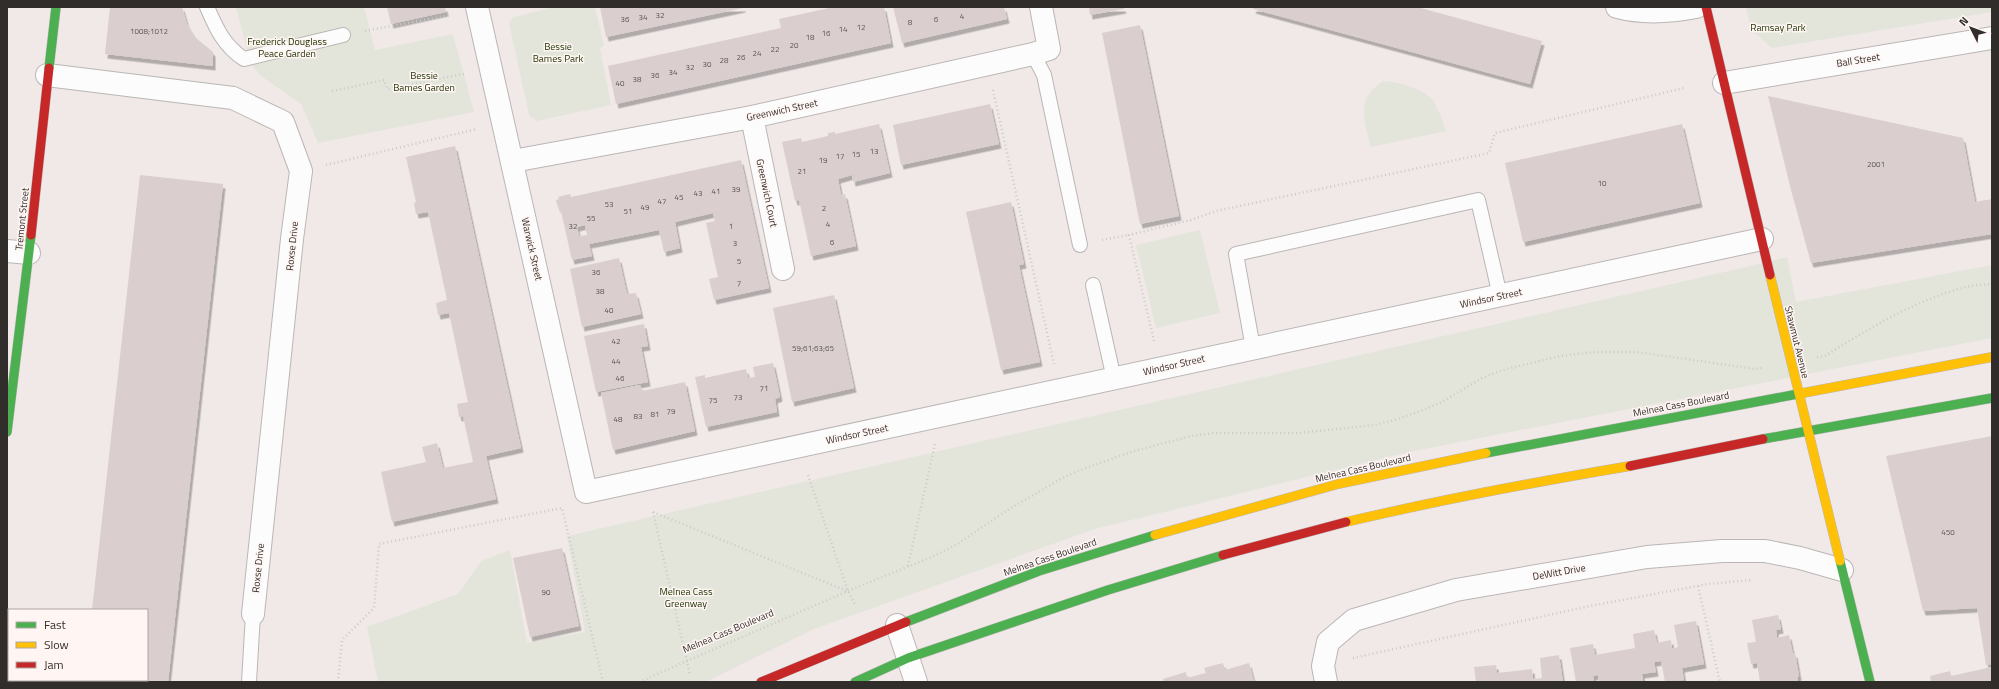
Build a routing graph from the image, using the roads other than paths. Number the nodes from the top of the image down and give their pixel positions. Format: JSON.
{"nodes":[{"id":1,"x":56,"y":7,"type":"edge"},
{"id":2,"x":207,"y":7,"type":"edge"},
{"id":3,"x":1041,"y":7,"type":"edge"},
{"id":4,"x":1617,"y":7,"type":"edge"},
{"id":5,"x":1696,"y":7,"type":"edge"},
{"id":6,"x":1706,"y":7,"type":"edge"},
{"id":7,"x":480,"y":8,"type":"edge"},
{"id":8,"x":343,"y":36,"type":"road end"},
{"id":9,"x":1992,"y":38,"type":"edge"},
{"id":10,"x":1041,"y":52,"type":"junction"},
{"id":11,"x":47,"y":75,"type":"junction"},
{"id":12,"x":1724,"y":83,"type":"junction"},
{"id":13,"x":752,"y":117,"type":"junction"},
{"id":14,"x":513,"y":160,"type":"junction"},
{"id":15,"x":1762,"y":240,"type":"junction"},
{"id":16,"x":1080,"y":245,"type":"dead end"},
{"id":17,"x":7,"y":251,"type":"edge"},
{"id":18,"x":29,"y":253,"type":"junction"},
{"id":19,"x":783,"y":269,"type":"dead end"},
{"id":20,"x":1093,"y":285,"type":"dead end"},
{"id":21,"x":1500,"y":296,"type":"junction"},
{"id":22,"x":1253,"y":348,"type":"junction"},
{"id":23,"x":1992,"y":357,"type":"edge"},
{"id":24,"x":1114,"y":379,"type":"junction"},
{"id":25,"x":1798,"y":394,"type":"junction"},
{"id":26,"x":1992,"y":398,"type":"edge"},
{"id":27,"x":7,"y":432,"type":"edge"},
{"id":28,"x":1808,"y":432,"type":"junction"},
{"id":29,"x":586,"y":492,"type":"joint"},
{"id":30,"x":1842,"y":570,"type":"junction"},
{"id":31,"x":253,"y":614,"type":"joint"},
{"id":32,"x":897,"y":625,"type":"junction"},
{"id":33,"x":908,"y":658,"type":"junction"},
{"id":34,"x":249,"y":682,"type":"edge"},
{"id":35,"x":761,"y":682,"type":"edge"},
{"id":36,"x":855,"y":682,"type":"edge"},
{"id":37,"x":916,"y":682,"type":"edge"},
{"id":38,"x":1326,"y":682,"type":"edge"},
{"id":39,"x":1870,"y":682,"type":"edge"}],
"edges":[{"from":1,"to":11,"type":"main road","name":"Tremont Street"},
{"from":2,"to":8,"type":"lane"},
{"from":3,"to":10,"type":"street"},
{"from":4,"to":5,"type":"street"},
{"from":6,"to":12,"type":"main road","name":"Shawmut Avenue"},
{"from":7,"to":14,"type":"street","name":"Warwick Street"},
{"from":9,"to":12,"type":"street","name":"Ball Street"},
{"from":10,"to":13,"type":"street","name":"Greenwich Street"},
{"from":10,"to":16,"type":"lane"},
{"from":11,"to":18,"type":"main road","name":"Tremont Street"},
{"from":11,"to":31,"type":"street","name":"Roxse Drive"},
{"from":12,"to":15,"type":"main road","name":"Shawmut Avenue"},
{"from":13,"to":14,"type":"street","name":"Greenwich Street"},
{"from":13,"to":19,"type":"street","name":"Greenwich Court"},
{"from":14,"to":29,"type":"street","name":"Warwick Street"},
{"from":15,"to":21,"type":"street","name":"Windsor Street"},
{"from":15,"to":25,"type":"main road","name":"Shawmut Avenue"},
{"from":17,"to":18,"type":"street"},
{"from":18,"to":27,"type":"main road","name":"Tremont Street"},
{"from":20,"to":24,"type":"lane"},
{"from":21,"to":22,"type":"street","name":"Windsor Street"},
{"from":21,"to":22,"type":"lane"},
{"from":22,"to":24,"type":"street","name":"Windsor Street"},
{"from":23,"to":25,"type":"main road","name":"Melnea Cass Boulevard"},
{"from":24,"to":29,"type":"street","name":"Windsor Street"},
{"from":25,"to":28,"type":"main road","name":"Shawmut Avenue"},
{"from":25,"to":32,"type":"main road","name":"Melnea Cass Boulevard"},
{"from":26,"to":28,"type":"main road"},
{"from":28,"to":30,"type":"main road","name":"Shawmut Avenue"},
{"from":28,"to":33,"type":"main road"},
{"from":30,"to":38,"type":"street","name":"DeWitt Drive"},
{"from":30,"to":39,"type":"main road","name":"Shawmut Avenue"},
{"from":31,"to":34,"type":"lane"},
{"from":32,"to":33,"type":"street"},
{"from":32,"to":35,"type":"main road","name":"Melnea Cass Boulevard"},
{"from":33,"to":36,"type":"main road"},
{"from":33,"to":37,"type":"street"}]}
